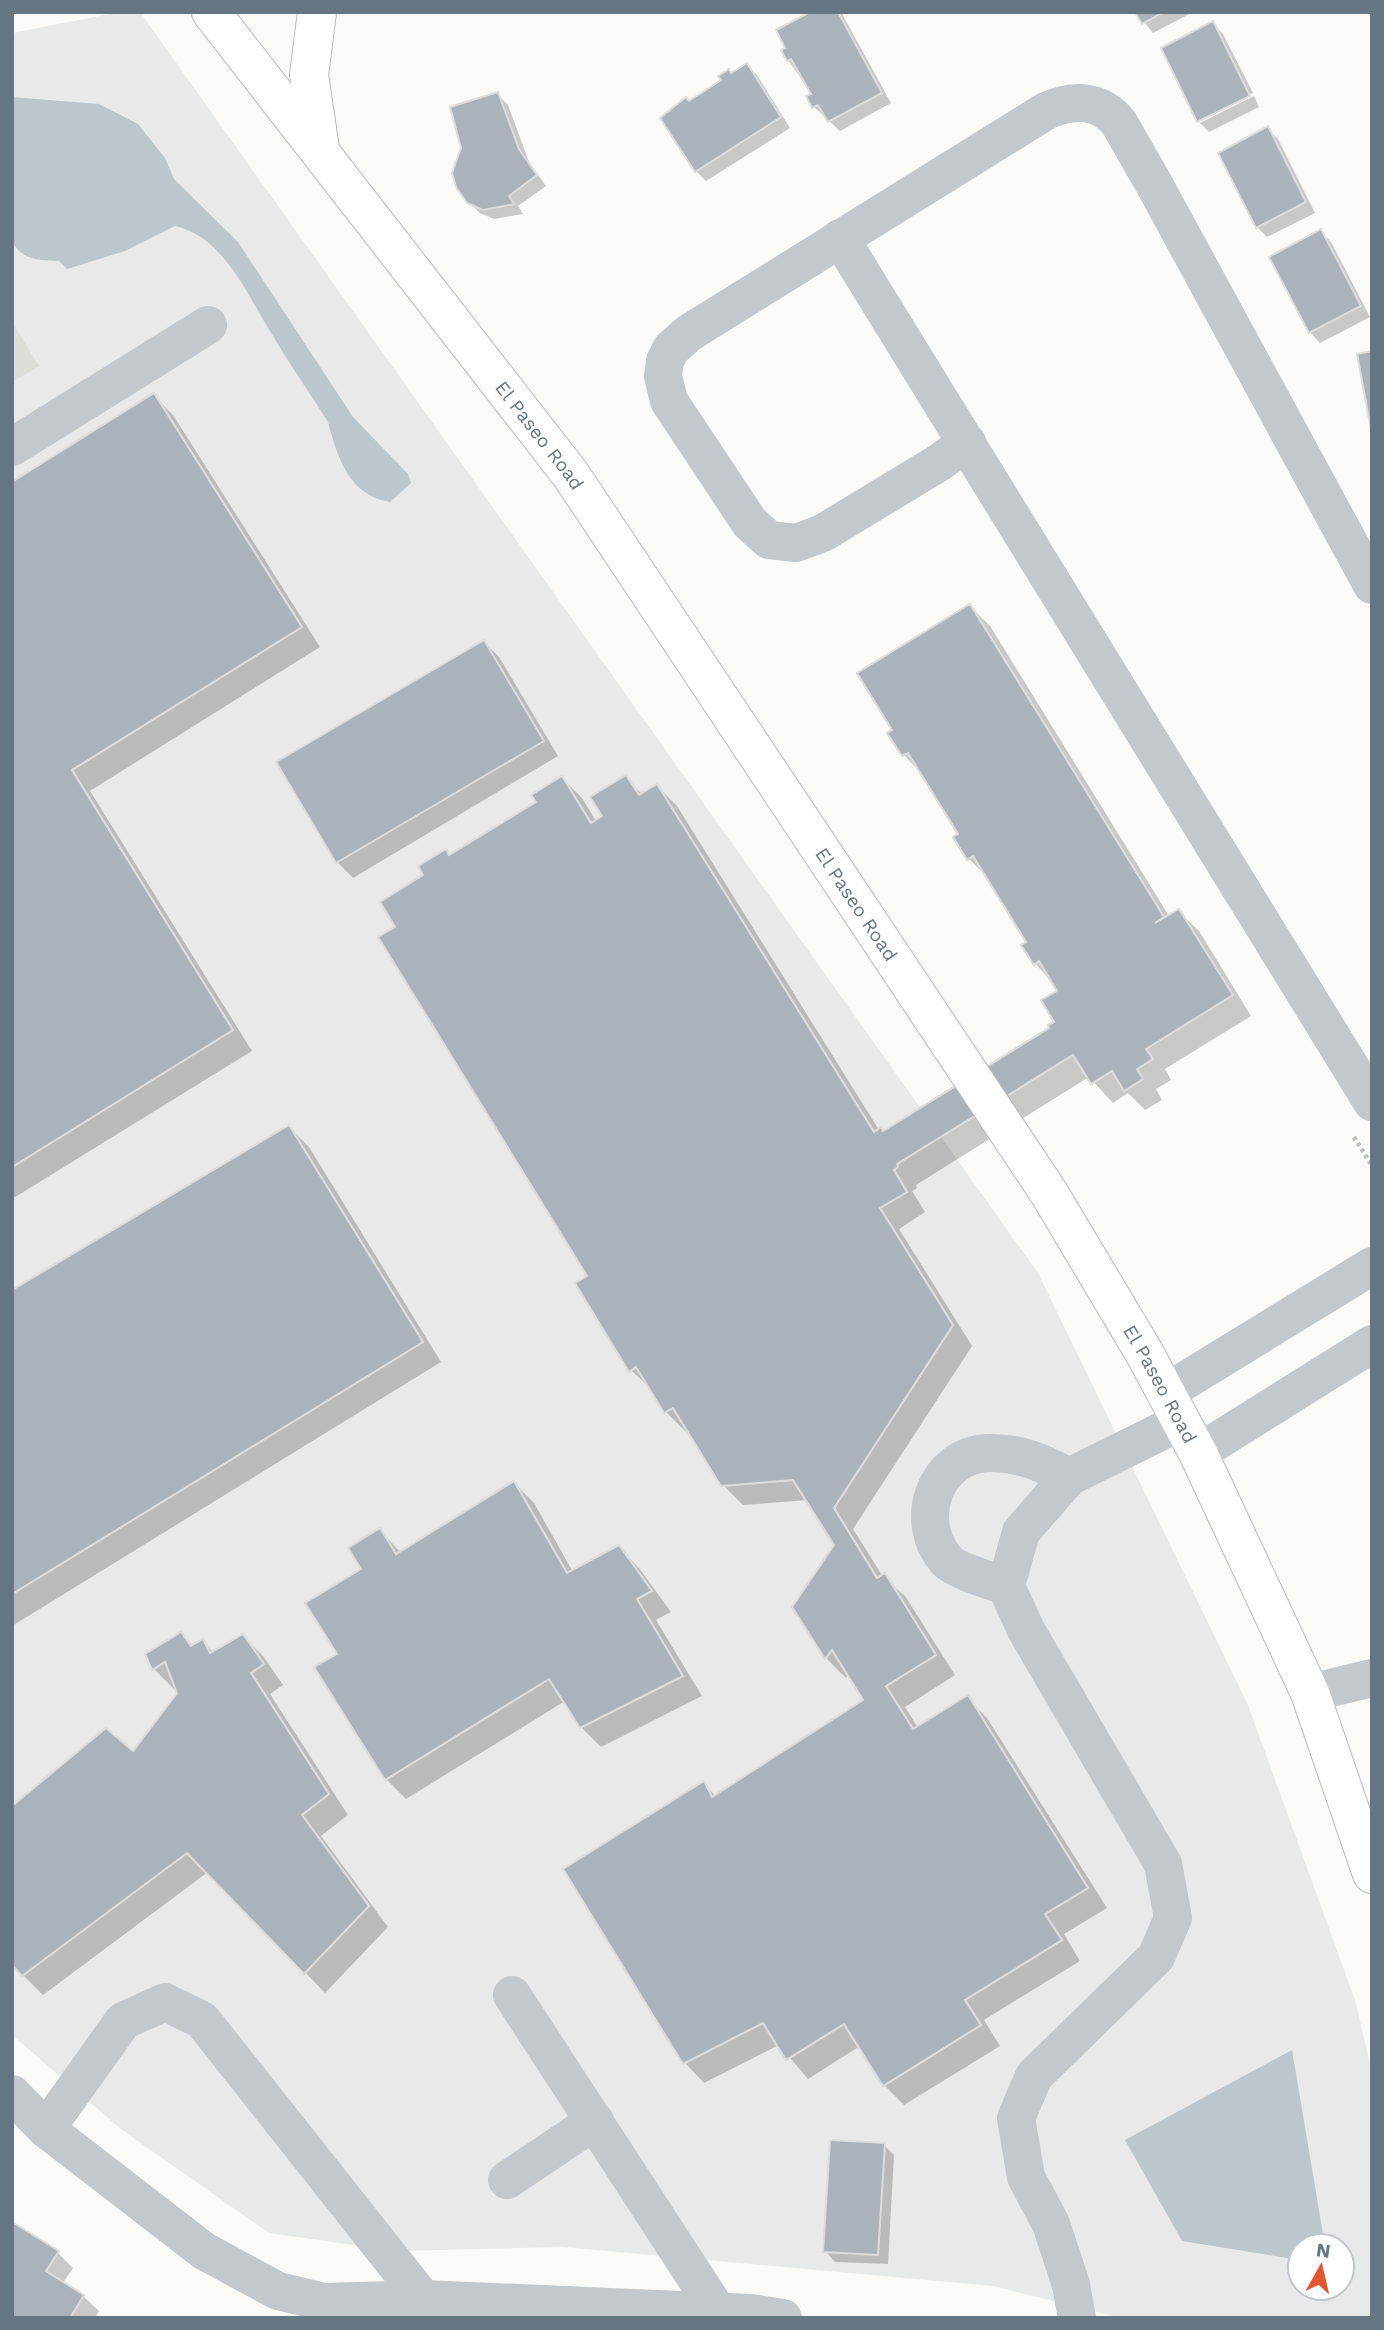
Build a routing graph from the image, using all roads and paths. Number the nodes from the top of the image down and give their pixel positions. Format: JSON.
{"nodes":[{"id":1,"x":211,"y":12,"type":"edge"},
{"id":2,"x":317,"y":12,"type":"edge"},
{"id":3,"x":321,"y":155,"type":"junction"},
{"id":4,"x":840,"y":238,"type":"junction"},
{"id":5,"x":208,"y":325,"type":"dead end"},
{"id":6,"x":967,"y":442,"type":"junction"},
{"id":7,"x":12,"y":447,"type":"edge"},
{"id":8,"x":1372,"y":584,"type":"edge"},
{"id":9,"x":1372,"y":1102,"type":"edge"},
{"id":10,"x":1372,"y":1266,"type":"edge"},
{"id":11,"x":1372,"y":1344,"type":"edge"},
{"id":12,"x":1181,"y":1423,"type":"junction"},
{"id":13,"x":1069,"y":1477,"type":"junction"},
{"id":14,"x":1006,"y":1586,"type":"junction"},
{"id":15,"x":1372,"y":1678,"type":"edge"},
{"id":16,"x":1310,"y":1693,"type":"junction"},
{"id":17,"x":1372,"y":1874,"type":"edge"},
{"id":18,"x":512,"y":1995,"type":"dead end"},
{"id":19,"x":12,"y":2094,"type":"edge"},
{"id":20,"x":594,"y":2122,"type":"junction"},
{"id":21,"x":46,"y":2129,"type":"junction"},
{"id":22,"x":507,"y":2180,"type":"dead end"},
{"id":23,"x":424,"y":2300,"type":"junction"},
{"id":24,"x":718,"y":2312,"type":"junction"},
{"id":25,"x":783,"y":2318,"type":"edge"},
{"id":26,"x":1077,"y":2318,"type":"edge"}],
"edges":[{"from":1,"to":3,"type":"main road","name":"El Paseo Road"},
{"from":2,"to":3,"type":"main road"},
{"from":3,"to":12,"type":"main road","name":"El Paseo Road"},
{"from":4,"to":6,"type":"street"},
{"from":4,"to":6,"type":"street"},
{"from":4,"to":8,"type":"street"},
{"from":5,"to":7,"type":"street"},
{"from":6,"to":9,"type":"street"},
{"from":10,"to":12,"type":"street"},
{"from":11,"to":12,"type":"street"},
{"from":12,"to":13,"type":"street"},
{"from":12,"to":16,"type":"main road","name":"El Paseo Road"},
{"from":13,"to":14,"type":"street"},
{"from":13,"to":14,"type":"street"},
{"from":14,"to":26,"type":"street"},
{"from":15,"to":16,"type":"street"},
{"from":16,"to":17,"type":"main road","name":"El Paseo Road"},
{"from":18,"to":20,"type":"street"},
{"from":19,"to":21,"type":"street"},
{"from":20,"to":22,"type":"street"},
{"from":20,"to":24,"type":"street"},
{"from":21,"to":23,"type":"street"},
{"from":21,"to":23,"type":"street"},
{"from":23,"to":24,"type":"street"},
{"from":24,"to":25,"type":"street"}]}
